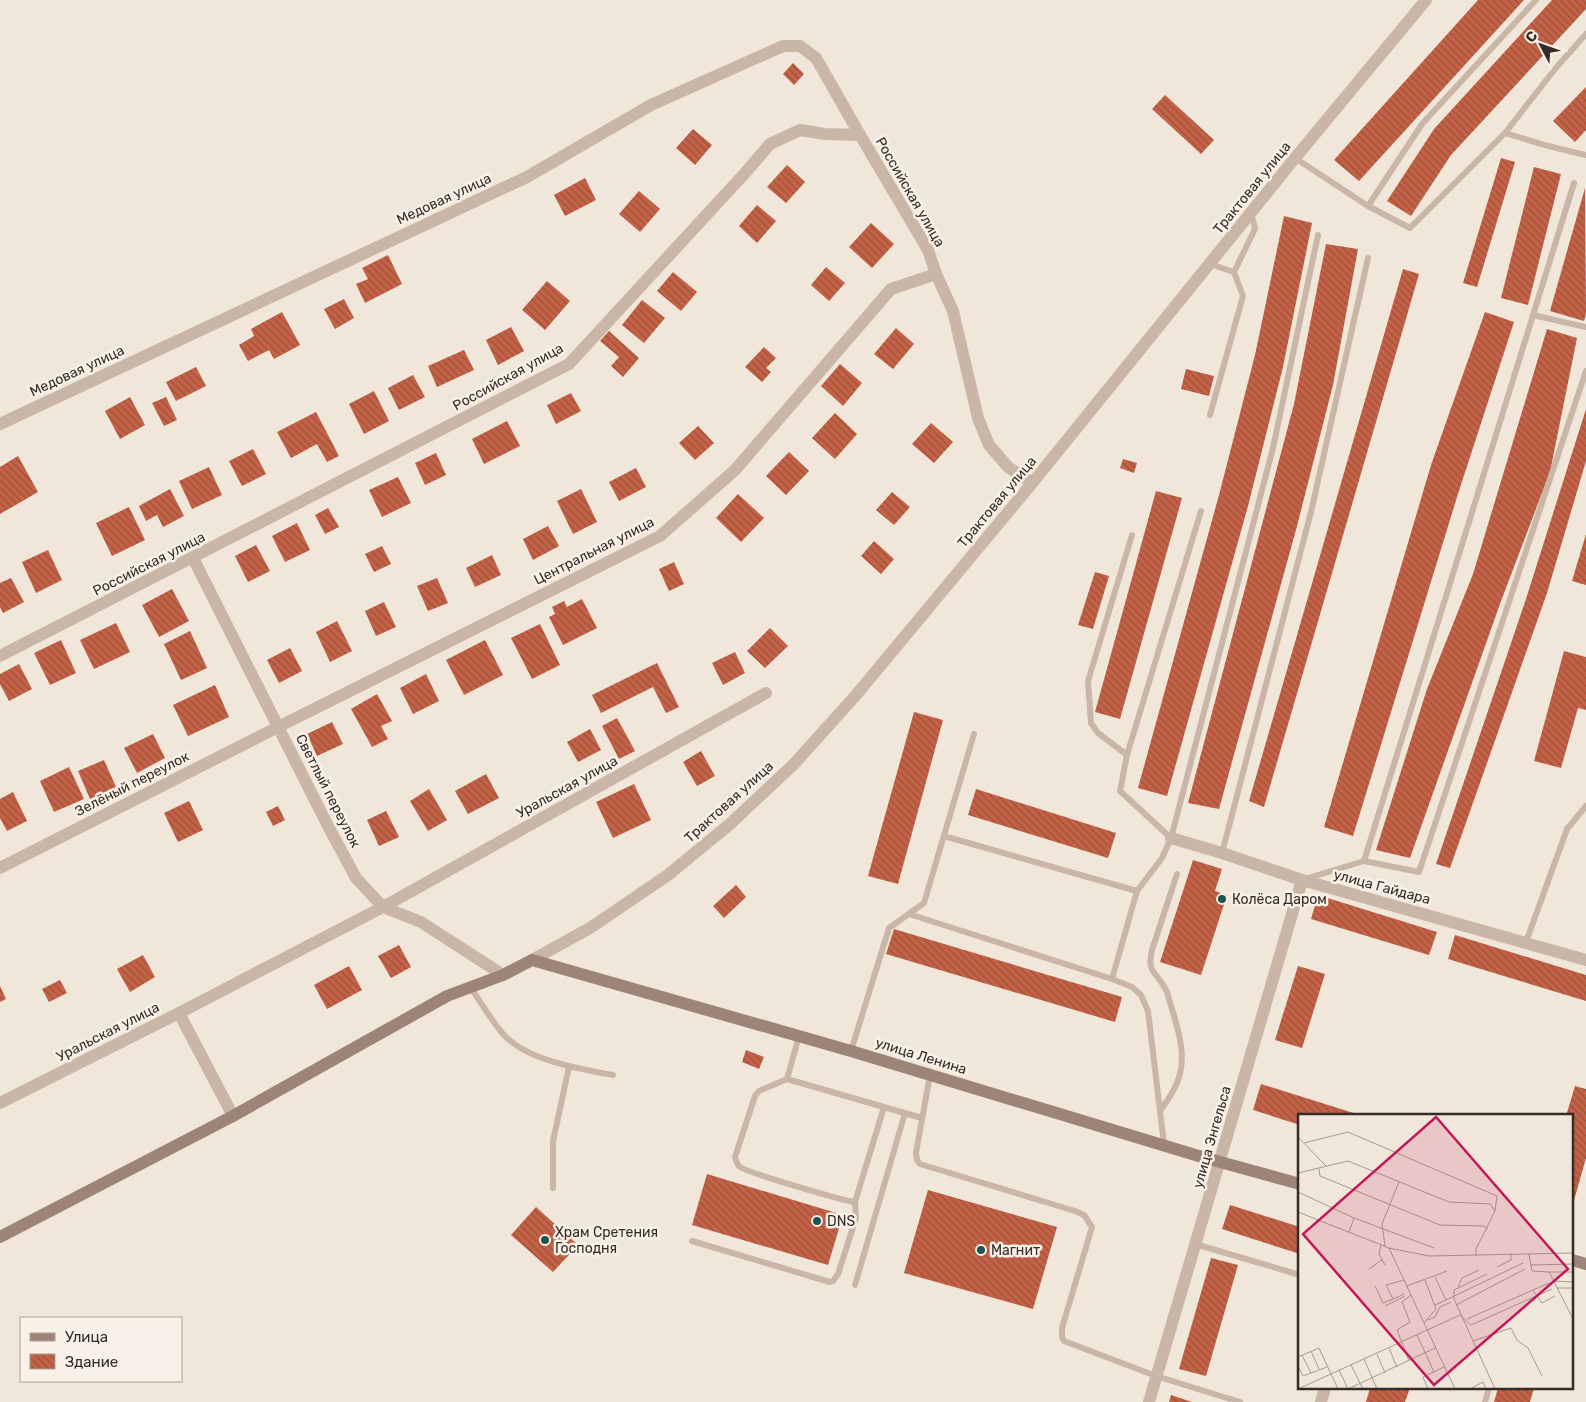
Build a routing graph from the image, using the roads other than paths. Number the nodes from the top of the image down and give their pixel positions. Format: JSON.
{"nodes":[{"id":1,"x":1426,"y":0,"type":"edge"},
{"id":2,"x":1536,"y":0,"type":"edge"},
{"id":3,"x":1586,"y":34,"type":"edge"},
{"id":4,"x":1505,"y":133,"type":"junction"},
{"id":5,"x":860,"y":135,"type":"junction"},
{"id":6,"x":1585,"y":153,"type":"edge"},
{"id":7,"x":1295,"y":158,"type":"junction"},
{"id":8,"x":1574,"y":183,"type":"dead end"},
{"id":9,"x":1368,"y":206,"type":"junction"},
{"id":10,"x":1251,"y":212,"type":"junction"},
{"id":11,"x":1318,"y":235,"type":"dead end"},
{"id":12,"x":1368,"y":258,"type":"dead end"},
{"id":13,"x":1209,"y":264,"type":"junction"},
{"id":14,"x":1234,"y":272,"type":"junction"},
{"id":15,"x":936,"y":274,"type":"junction"},
{"id":16,"x":1533,"y":315,"type":"junction"},
{"id":17,"x":1586,"y":327,"type":"edge"},
{"id":18,"x":1586,"y":371,"type":"edge"},
{"id":19,"x":1210,"y":415,"type":"dead end"},
{"id":20,"x":0,"y":424,"type":"edge"},
{"id":21,"x":1032,"y":483,"type":"junction"},
{"id":22,"x":1201,"y":512,"type":"dead end"},
{"id":23,"x":1132,"y":535,"type":"dead end"},
{"id":24,"x":193,"y":558,"type":"junction"},
{"id":25,"x":0,"y":656,"type":"edge"},
{"id":26,"x":766,"y":693,"type":"dead end"},
{"id":27,"x":278,"y":727,"type":"junction"},
{"id":28,"x":974,"y":734,"type":"dead end"},
{"id":29,"x":1127,"y":755,"type":"junction"},
{"id":30,"x":1586,"y":806,"type":"edge"},
{"id":31,"x":944,"y":836,"type":"junction"},
{"id":32,"x":1171,"y":838,"type":"junction"},
{"id":33,"x":1222,"y":853,"type":"junction"},
{"id":34,"x":1364,"y":861,"type":"junction"},
{"id":35,"x":0,"y":868,"type":"edge"},
{"id":36,"x":1177,"y":874,"type":"dead end"},
{"id":37,"x":1302,"y":880,"type":"junction"},
{"id":38,"x":1137,"y":891,"type":"junction"},
{"id":39,"x":383,"y":907,"type":"junction"},
{"id":40,"x":909,"y":914,"type":"junction"},
{"id":41,"x":1526,"y":942,"type":"junction"},
{"id":42,"x":532,"y":960,"type":"junction"},
{"id":43,"x":1586,"y":960,"type":"edge"},
{"id":44,"x":503,"y":975,"type":"junction"},
{"id":45,"x":1112,"y":979,"type":"junction"},
{"id":46,"x":470,"y":986,"type":"junction"},
{"id":47,"x":179,"y":1013,"type":"junction"},
{"id":48,"x":799,"y":1036,"type":"junction"},
{"id":49,"x":852,"y":1051,"type":"junction"},
{"id":50,"x":569,"y":1067,"type":"junction"},
{"id":51,"x":613,"y":1075,"type":"dead end"},
{"id":52,"x":930,"y":1075,"type":"junction"},
{"id":53,"x":787,"y":1079,"type":"junction"},
{"id":54,"x":0,"y":1103,"type":"edge"},
{"id":55,"x":884,"y":1107,"type":"junction"},
{"id":56,"x":1160,"y":1111,"type":"junction"},
{"id":57,"x":905,"y":1113,"type":"junction"},
{"id":58,"x":233,"y":1116,"type":"junction"},
{"id":59,"x":922,"y":1118,"type":"junction"},
{"id":60,"x":1164,"y":1144,"type":"junction"},
{"id":61,"x":1221,"y":1161,"type":"junction"},
{"id":62,"x":1298,"y":1183,"type":"edge"},
{"id":63,"x":553,"y":1188,"type":"dead end"},
{"id":64,"x":855,"y":1202,"type":"junction"},
{"id":65,"x":0,"y":1237,"type":"edge"},
{"id":66,"x":692,"y":1241,"type":"dead end"},
{"id":67,"x":1195,"y":1244,"type":"junction"},
{"id":68,"x":1298,"y":1274,"type":"edge"},
{"id":69,"x":855,"y":1285,"type":"dead end"},
{"id":70,"x":1156,"y":1376,"type":"junction"},
{"id":71,"x":1149,"y":1402,"type":"edge"},
{"id":72,"x":1240,"y":1402,"type":"edge"}],
"edges":[{"from":1,"to":7,"type":"street","name":"Трактовая улица"},
{"from":2,"to":9,"type":"lane"},
{"from":3,"to":4,"type":"lane"},
{"from":4,"to":6,"type":"lane"},
{"from":4,"to":9,"type":"lane"},
{"from":5,"to":15,"type":"street","name":"Российская улица"},
{"from":5,"to":20,"type":"street","name":"Медовая улица"},
{"from":5,"to":24,"type":"street","name":"Российская улица"},
{"from":7,"to":9,"type":"lane"},
{"from":7,"to":10,"type":"street","name":"Трактовая улица"},
{"from":8,"to":16,"type":"lane"},
{"from":10,"to":13,"type":"street","name":"Трактовая улица"},
{"from":10,"to":14,"type":"lane"},
{"from":11,"to":32,"type":"lane"},
{"from":12,"to":33,"type":"lane"},
{"from":13,"to":14,"type":"lane"},
{"from":13,"to":21,"type":"street","name":"Трактовая улица"},
{"from":14,"to":19,"type":"lane"},
{"from":15,"to":21,"type":"street","name":"Российская улица"},
{"from":15,"to":27,"type":"street","name":"Центральная улица"},
{"from":16,"to":17,"type":"lane"},
{"from":16,"to":34,"type":"lane"},
{"from":18,"to":34,"type":"lane"},
{"from":21,"to":42,"type":"street","name":"Трактовая улица"},
{"from":22,"to":29,"type":"lane"},
{"from":23,"to":29,"type":"lane"},
{"from":24,"to":25,"type":"street","name":"Российская улица"},
{"from":24,"to":27,"type":"street","name":"Светлый переулок"},
{"from":26,"to":39,"type":"street","name":"Уральская улица"},
{"from":27,"to":35,"type":"street","name":"Зелёный переулок"},
{"from":27,"to":39,"type":"street","name":"Светлый переулок"},
{"from":28,"to":31,"type":"lane"},
{"from":29,"to":32,"type":"lane"},
{"from":30,"to":41,"type":"lane"},
{"from":31,"to":38,"type":"lane"},
{"from":31,"to":40,"type":"lane"},
{"from":32,"to":33,"type":"street","name":"улица Гайдара"},
{"from":32,"to":38,"type":"lane"},
{"from":33,"to":37,"type":"street","name":"улица Гайдара"},
{"from":34,"to":37,"type":"lane"},
{"from":36,"to":56,"type":"lane"},
{"from":37,"to":41,"type":"street","name":"улица Гайдара"},
{"from":37,"to":61,"type":"street","name":"улица Энгельса"},
{"from":38,"to":45,"type":"lane"},
{"from":39,"to":44,"type":"street","name":"Светлый переулок"},
{"from":39,"to":47,"type":"street","name":"Уральская улица"},
{"from":40,"to":45,"type":"lane"},
{"from":40,"to":49,"type":"lane"},
{"from":41,"to":43,"type":"street","name":"улица Гайдара"},
{"from":42,"to":44,"type":"main road"},
{"from":42,"to":48,"type":"main road","name":"улица Ленина"},
{"from":44,"to":46,"type":"main road"},
{"from":45,"to":56,"type":"lane"},
{"from":46,"to":50,"type":"lane"},
{"from":46,"to":58,"type":"main road"},
{"from":47,"to":54,"type":"street","name":"Уральская улица"},
{"from":47,"to":58,"type":"street","name":"Уральская улица"},
{"from":48,"to":49,"type":"main road","name":"улица Ленина"},
{"from":48,"to":53,"type":"lane"},
{"from":49,"to":52,"type":"main road","name":"улица Ленина"},
{"from":50,"to":51,"type":"lane"},
{"from":50,"to":63,"type":"lane"},
{"from":52,"to":59,"type":"lane"},
{"from":52,"to":60,"type":"main road","name":"улица Ленина"},
{"from":53,"to":55,"type":"lane"},
{"from":53,"to":64,"type":"lane"},
{"from":55,"to":57,"type":"lane"},
{"from":55,"to":64,"type":"lane"},
{"from":56,"to":60,"type":"lane"},
{"from":57,"to":59,"type":"lane"},
{"from":57,"to":69,"type":"lane"},
{"from":58,"to":65,"type":"main road"},
{"from":59,"to":70,"type":"lane"},
{"from":60,"to":61,"type":"main road","name":"улица Ленина"},
{"from":61,"to":62,"type":"main road","name":"улица Ленина"},
{"from":61,"to":67,"type":"street","name":"улица Энгельса"},
{"from":64,"to":66,"type":"lane"},
{"from":67,"to":68,"type":"lane"},
{"from":67,"to":70,"type":"street","name":"улица Энгельса"},
{"from":70,"to":71,"type":"street","name":"улица Энгельса"},
{"from":70,"to":72,"type":"lane"}]}
